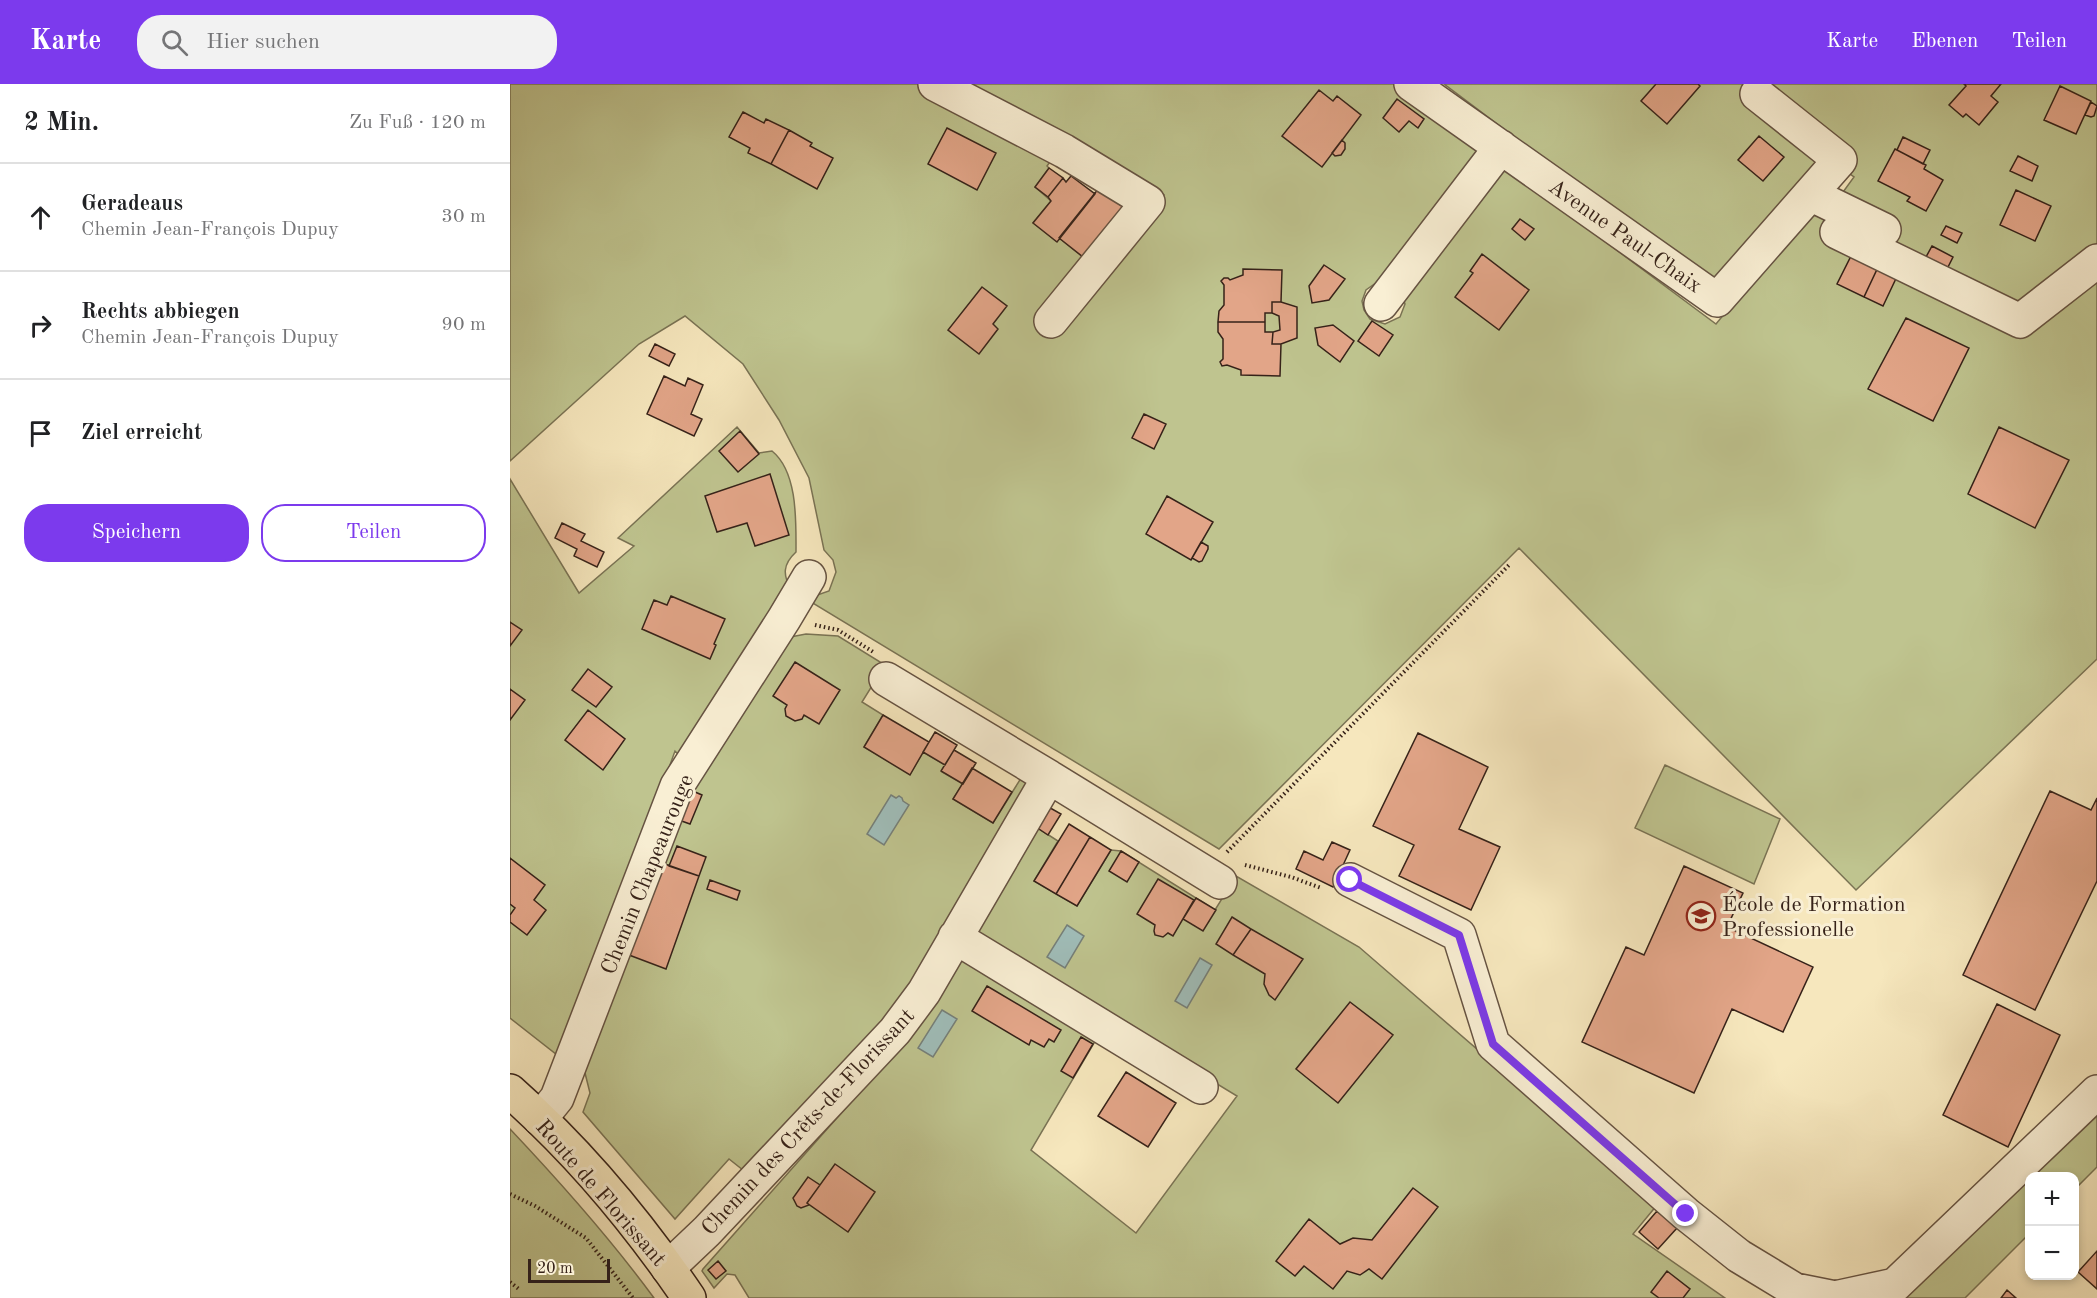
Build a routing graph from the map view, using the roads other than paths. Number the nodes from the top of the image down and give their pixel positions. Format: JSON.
{"nodes":[{"id":1,"x":935,"y":84,"type":"edge"},
{"id":2,"x":1411,"y":84,"type":"edge"},
{"id":3,"x":1756,"y":94,"type":"dead end"},
{"id":4,"x":1500,"y":147,"type":"junction"},
{"id":5,"x":1810,"y":194,"type":"junction"},
{"id":6,"x":1837,"y":232,"type":"dead end"},
{"id":7,"x":1923,"y":250,"type":"dead end"},
{"id":8,"x":2097,"y":261,"type":"edge"},
{"id":9,"x":1381,"y":304,"type":"dead end"},
{"id":10,"x":1051,"y":321,"type":"dead end"},
{"id":11,"x":809,"y":577,"type":"dead end"},
{"id":12,"x":886,"y":679,"type":"dead end"},
{"id":13,"x":1049,"y":777,"type":"junction"},
{"id":14,"x":1232,"y":869,"type":"road end"},
{"id":15,"x":1350,"y":880,"type":"road end"},
{"id":16,"x":955,"y":936,"type":"junction"},
{"id":17,"x":1201,"y":1087,"type":"dead end"},
{"id":18,"x":510,"y":1091,"type":"edge"},
{"id":19,"x":2097,"y":1092,"type":"edge"},
{"id":20,"x":540,"y":1119,"type":"junction"},
{"id":21,"x":668,"y":1268,"type":"junction"},
{"id":22,"x":689,"y":1298,"type":"edge"}],
"edges":[{"from":1,"to":10,"type":"street"},
{"from":2,"to":4,"type":"street","name":"Avenue Paul-Chaix"},
{"from":3,"to":5,"type":"street","name":"Avenue Paul-Chaix"},
{"from":4,"to":5,"type":"street","name":"Avenue Paul-Chaix"},
{"from":4,"to":9,"type":"street"},
{"from":5,"to":7,"type":"street"},
{"from":6,"to":8,"type":"street"},
{"from":11,"to":20,"type":"street","name":"Chemin Chapeaurouge"},
{"from":12,"to":13,"type":"street"},
{"from":13,"to":14,"type":"street"},
{"from":13,"to":16,"type":"street","name":"Chemin des Crêts-de-Florissant"},
{"from":15,"to":19,"type":"street"},
{"from":16,"to":17,"type":"street"},
{"from":16,"to":21,"type":"street","name":"Chemin des Crêts-de-Florissant"},
{"from":18,"to":20,"type":"main road","name":"Route de Florissant"},
{"from":20,"to":21,"type":"main road","name":"Route de Florissant"},
{"from":21,"to":22,"type":"main road","name":"Route de Florissant"}]}
